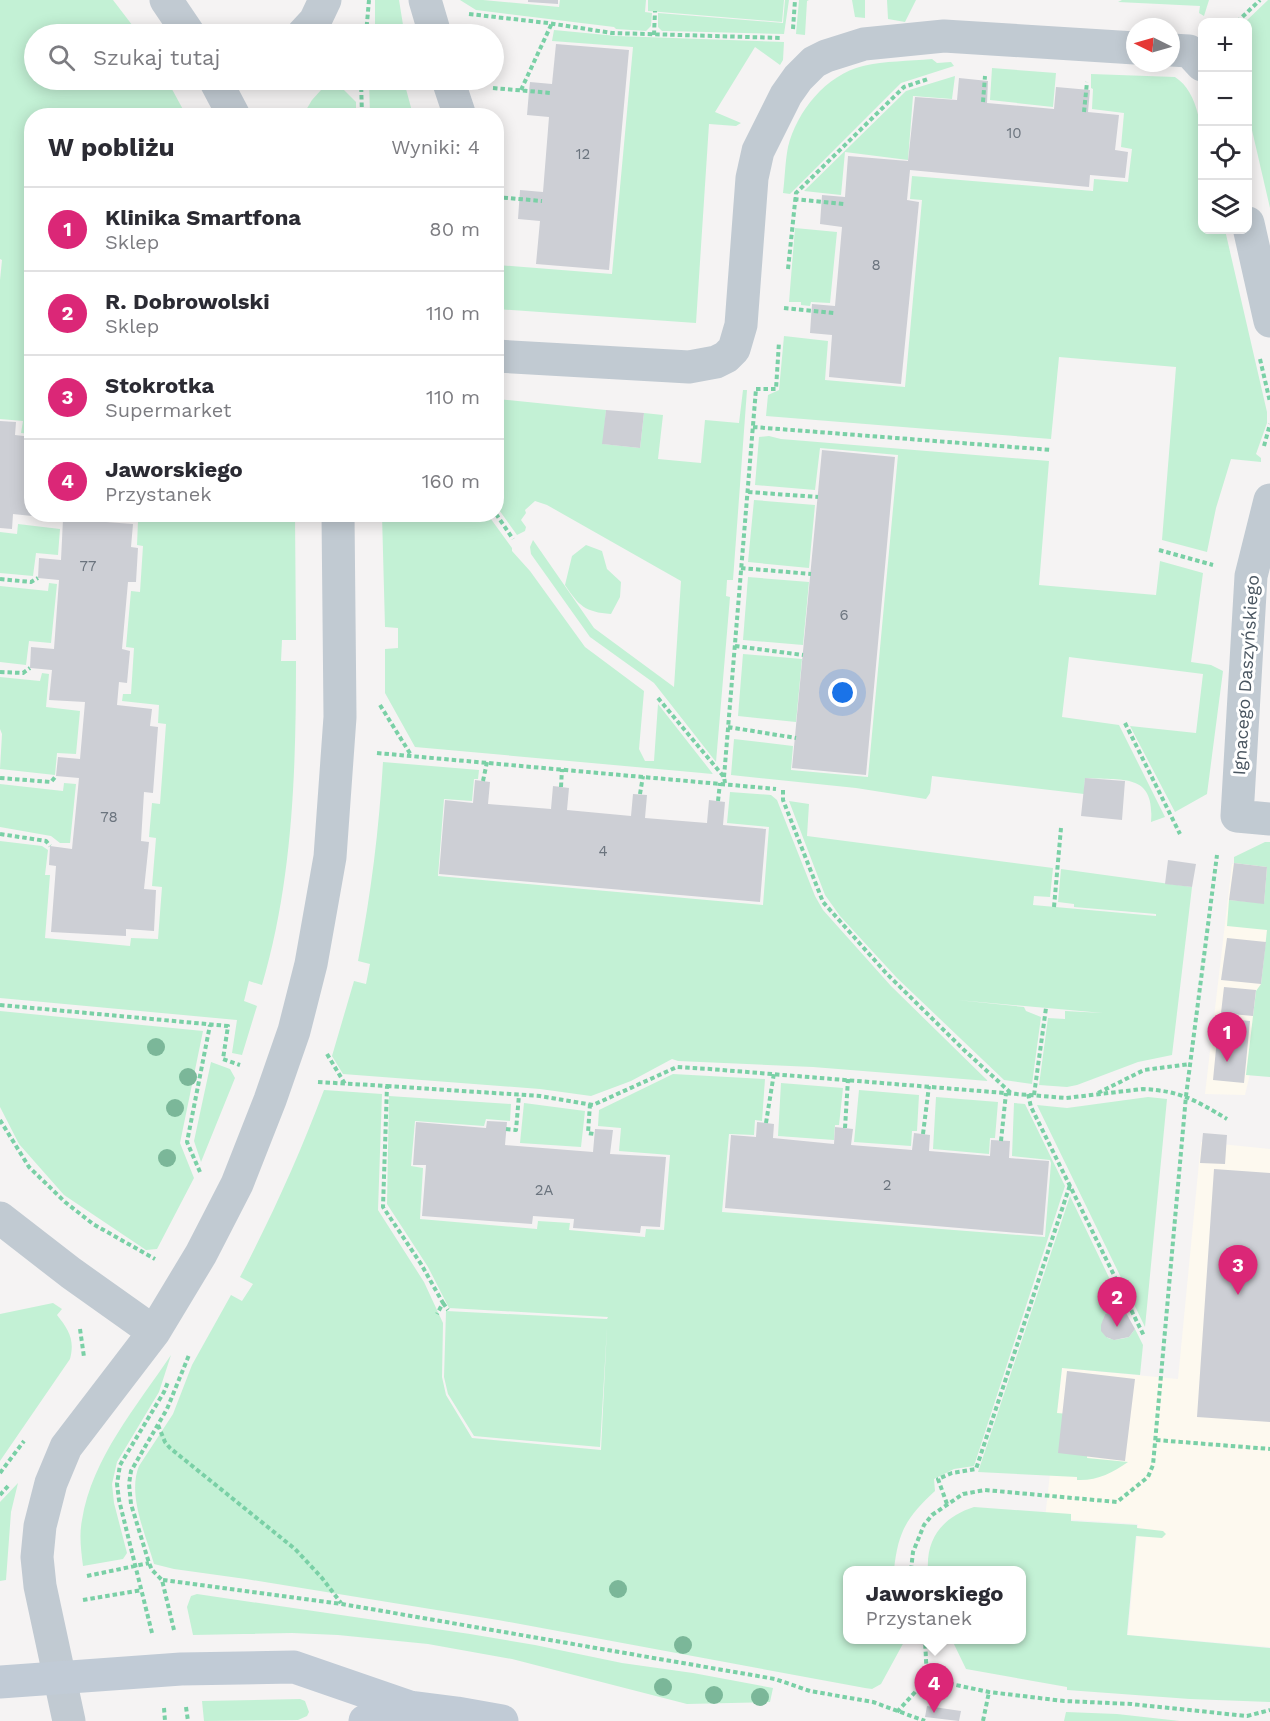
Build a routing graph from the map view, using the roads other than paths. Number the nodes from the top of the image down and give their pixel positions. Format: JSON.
{"nodes":[{"id":1,"x":166,"y":0,"type":"edge"},
{"id":2,"x":325,"y":0,"type":"edge"},
{"id":3,"x":425,"y":0,"type":"edge"},
{"id":4,"x":182,"y":24,"type":"edge"},
{"id":5,"x":312,"y":24,"type":"edge"},
{"id":6,"x":432,"y":24,"type":"edge"},
{"id":7,"x":1126,"y":47,"type":"edge"},
{"id":8,"x":1180,"y":50,"type":"edge"},
{"id":9,"x":1198,"y":60,"type":"edge"},
{"id":10,"x":451,"y":90,"type":"edge"},
{"id":11,"x":457,"y":108,"type":"edge"},
{"id":12,"x":1250,"y":234,"type":"edge"},
{"id":13,"x":1270,"y":321,"type":"edge"},
{"id":14,"x":504,"y":356,"type":"edge"},
{"id":15,"x":1270,"y":500,"type":"edge"},
{"id":16,"x":338,"y":522,"type":"edge"},
{"id":17,"x":1270,"y":819,"type":"edge"},
{"id":18,"x":0,"y":1218,"type":"edge"},
{"id":19,"x":154,"y":1332,"type":"junction"},
{"id":20,"x":60,"y":1677,"type":"junction"},
{"id":21,"x":0,"y":1682,"type":"edge"},
{"id":22,"x":410,"y":1707,"type":"junction"},
{"id":23,"x":69,"y":1721,"type":"edge"},
{"id":24,"x":365,"y":1721,"type":"edge"},
{"id":25,"x":502,"y":1721,"type":"edge"}],
"edges":[{"from":1,"to":4,"type":"street"},
{"from":2,"to":5,"type":"street"},
{"from":3,"to":6,"type":"street"},
{"from":7,"to":14,"type":"street"},
{"from":8,"to":9,"type":"street"},
{"from":10,"to":11,"type":"street"},
{"from":12,"to":13,"type":"street"},
{"from":15,"to":17,"type":"street","name":"Ignacego Daszyńskiego"},
{"from":16,"to":19,"type":"street"},
{"from":18,"to":19,"type":"street"},
{"from":19,"to":20,"type":"street"},
{"from":20,"to":21,"type":"street"},
{"from":20,"to":22,"type":"street"},
{"from":20,"to":23,"type":"street"},
{"from":22,"to":24,"type":"street"},
{"from":22,"to":25,"type":"street"}]}
